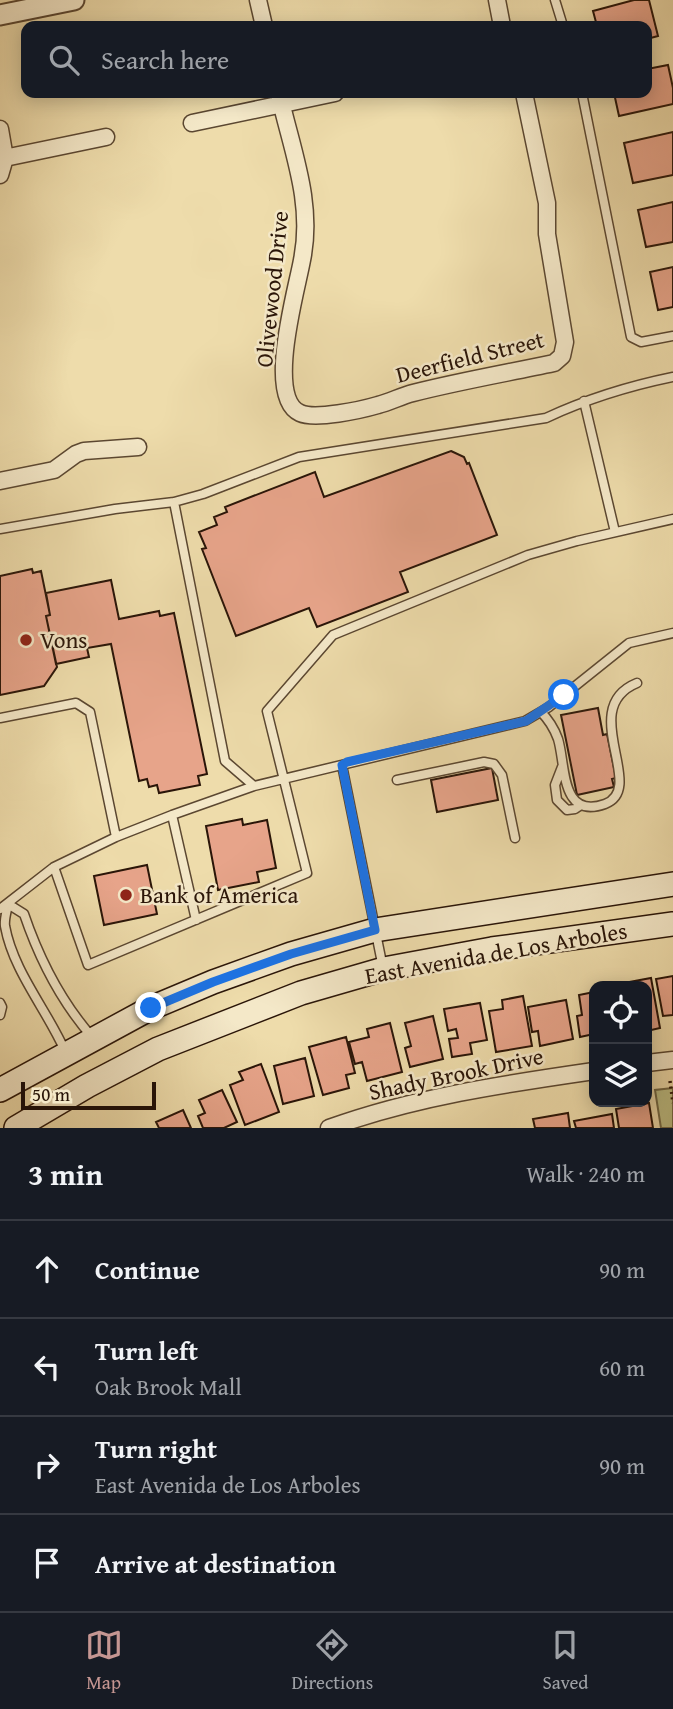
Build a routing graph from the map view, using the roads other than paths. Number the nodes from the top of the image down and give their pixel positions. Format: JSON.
{"nodes":[{"id":1,"x":74,"y":0,"type":"edge"},
{"id":2,"x":258,"y":0,"type":"edge"},
{"id":3,"x":497,"y":0,"type":"edge"},
{"id":4,"x":555,"y":0,"type":"edge"},
{"id":5,"x":0,"y":15,"type":"edge"},
{"id":6,"x":263,"y":21,"type":"edge"},
{"id":7,"x":501,"y":21,"type":"edge"},
{"id":8,"x":561,"y":21,"type":"edge"},
{"id":9,"x":280,"y":98,"type":"edge"},
{"id":10,"x":525,"y":98,"type":"edge"},
{"id":11,"x":583,"y":98,"type":"edge"},
{"id":12,"x":192,"y":123,"type":"dead end"},
{"id":13,"x":0,"y":129,"type":"edge"},
{"id":14,"x":106,"y":137,"type":"dead end"},
{"id":15,"x":3,"y":159,"type":"edge"},
{"id":16,"x":0,"y":175,"type":"edge"},
{"id":17,"x":673,"y":336,"type":"edge"},
{"id":18,"x":673,"y":377,"type":"edge"},
{"id":19,"x":584,"y":401,"type":"junction"},
{"id":20,"x":292,"y":408,"type":"joint"},
{"id":21,"x":138,"y":447,"type":"dead end"},
{"id":22,"x":0,"y":481,"type":"edge"},
{"id":23,"x":174,"y":502,"type":"junction"},
{"id":24,"x":673,"y":519,"type":"edge"},
{"id":25,"x":0,"y":530,"type":"edge"},
{"id":26,"x":615,"y":532,"type":"junction"},
{"id":27,"x":673,"y":633,"type":"edge"},
{"id":28,"x":636,"y":683,"type":"dead end"},
{"id":29,"x":541,"y":712,"type":"junction"},
{"id":30,"x":0,"y":718,"type":"edge"},
{"id":31,"x":342,"y":765,"type":"junction"},
{"id":32,"x":562,"y":767,"type":"junction"},
{"id":33,"x":284,"y":778,"type":"junction"},
{"id":34,"x":397,"y":780,"type":"dead end"},
{"id":35,"x":254,"y":786,"type":"junction"},
{"id":36,"x":581,"y":805,"type":"junction"},
{"id":37,"x":172,"y":815,"type":"junction"},
{"id":38,"x":116,"y":837,"type":"junction"},
{"id":39,"x":515,"y":838,"type":"dead end"},
{"id":40,"x":54,"y":867,"type":"junction"},
{"id":41,"x":673,"y":884,"type":"edge"},
{"id":42,"x":4,"y":907,"type":"edge"},
{"id":43,"x":197,"y":920,"type":"junction"},
{"id":44,"x":673,"y":924,"type":"edge"},
{"id":45,"x":375,"y":930,"type":"junction"},
{"id":46,"x":384,"y":970,"type":"junction"},
{"id":47,"x":0,"y":1003,"type":"edge"},
{"id":48,"x":0,"y":1015,"type":"edge"},
{"id":49,"x":93,"y":1038,"type":"junction"},
{"id":50,"x":66,"y":1053,"type":"junction"},
{"id":51,"x":673,"y":1060,"type":"edge"},
{"id":52,"x":652,"y":1062,"type":"edge"},
{"id":53,"x":589,"y":1072,"type":"edge"},
{"id":54,"x":0,"y":1090,"type":"edge"},
{"id":55,"x":16,"y":1128,"type":"edge"},
{"id":56,"x":328,"y":1128,"type":"edge"}],
"edges":[{"from":1,"to":5,"type":"street"},
{"from":2,"to":6,"type":"street"},
{"from":3,"to":7,"type":"street"},
{"from":4,"to":8,"type":"lane"},
{"from":9,"to":12,"type":"street"},
{"from":9,"to":20,"type":"street","name":"Olivewood Drive"},
{"from":10,"to":20,"type":"street","name":"Deerfield Street"},
{"from":11,"to":17,"type":"lane"},
{"from":13,"to":15,"type":"street"},
{"from":14,"to":15,"type":"street"},
{"from":15,"to":16,"type":"street"},
{"from":18,"to":19,"type":"lane"},
{"from":19,"to":23,"type":"lane"},
{"from":19,"to":26,"type":"lane"},
{"from":21,"to":22,"type":"street"},
{"from":23,"to":25,"type":"lane"},
{"from":23,"to":35,"type":"lane"},
{"from":24,"to":26,"type":"lane"},
{"from":26,"to":33,"type":"lane"},
{"from":27,"to":29,"type":"lane"},
{"from":28,"to":36,"type":"lane"},
{"from":29,"to":31,"type":"lane"},
{"from":29,"to":32,"type":"lane"},
{"from":30,"to":38,"type":"lane"},
{"from":31,"to":33,"type":"lane"},
{"from":31,"to":45,"type":"lane"},
{"from":32,"to":36,"type":"lane"},
{"from":32,"to":36,"type":"lane"},
{"from":33,"to":35,"type":"lane"},
{"from":33,"to":43,"type":"lane"},
{"from":34,"to":39,"type":"lane"},
{"from":35,"to":37,"type":"lane"},
{"from":37,"to":38,"type":"lane"},
{"from":37,"to":43,"type":"lane"},
{"from":38,"to":40,"type":"lane"},
{"from":40,"to":42,"type":"lane"},
{"from":40,"to":43,"type":"lane"},
{"from":41,"to":45,"type":"main road","name":"East Avenida de Los Arboles"},
{"from":42,"to":49,"type":"lane"},
{"from":42,"to":50,"type":"lane"},
{"from":44,"to":46,"type":"main road","name":"East Avenida de Los Arboles"},
{"from":45,"to":46,"type":"lane"},
{"from":45,"to":49,"type":"main road","name":"East Avenida de Los Arboles"},
{"from":46,"to":55,"type":"main road","name":"East Avenida de Los Arboles"},
{"from":47,"to":48,"type":"lane"},
{"from":49,"to":50,"type":"main road","name":"East Avenida de Los Arboles"},
{"from":50,"to":54,"type":"main road","name":"East Avenida de Los Arboles"},
{"from":51,"to":52,"type":"street"},
{"from":53,"to":56,"type":"street","name":"Shady Brook Drive"}]}
